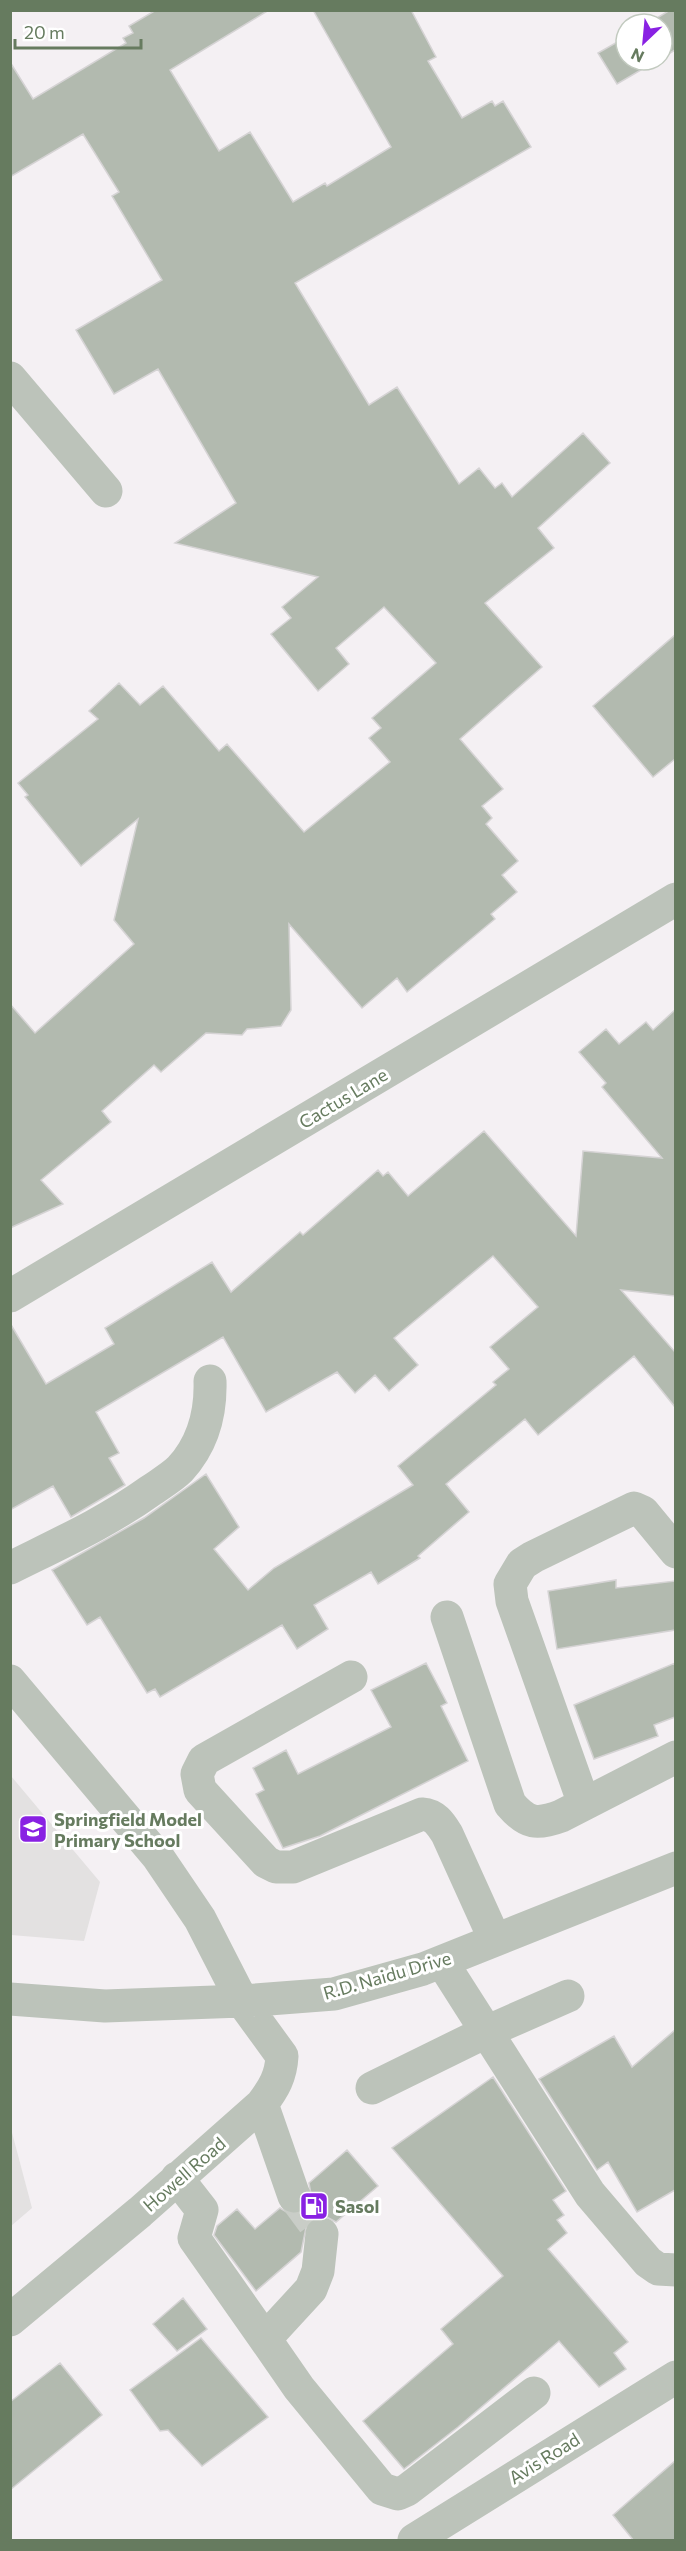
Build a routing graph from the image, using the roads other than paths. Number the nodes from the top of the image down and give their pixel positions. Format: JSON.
{"nodes":[{"id":1,"x":10,"y":378,"type":"edge"},
{"id":2,"x":106,"y":490,"type":"dead end"},
{"id":3,"x":675,"y":899,"type":"edge"},
{"id":4,"x":10,"y":1296,"type":"edge"},
{"id":5,"x":210,"y":1381,"type":"dead end"},
{"id":6,"x":675,"y":1552,"type":"edge"},
{"id":7,"x":10,"y":1568,"type":"edge"},
{"id":8,"x":447,"y":1617,"type":"dead end"},
{"id":9,"x":351,"y":1677,"type":"dead end"},
{"id":10,"x":10,"y":1681,"type":"edge"},
{"id":11,"x":675,"y":1757,"type":"edge"},
{"id":12,"x":584,"y":1804,"type":"junction"},
{"id":13,"x":675,"y":1869,"type":"edge"},
{"id":14,"x":495,"y":1940,"type":"junction"},
{"id":15,"x":442,"y":1962,"type":"junction"},
{"id":16,"x":568,"y":1996,"type":"dead end"},
{"id":17,"x":10,"y":1999,"type":"edge"},
{"id":18,"x":242,"y":2001,"type":"junction"},
{"id":19,"x":486,"y":2031,"type":"junction"},
{"id":20,"x":372,"y":2088,"type":"dead end"},
{"id":21,"x":262,"y":2104,"type":"junction"},
{"id":22,"x":177,"y":2178,"type":"junction"},
{"id":23,"x":294,"y":2196,"type":"tunnel mouth"},
{"id":24,"x":322,"y":2234,"type":"tunnel mouth"},
{"id":25,"x":675,"y":2270,"type":"edge"},
{"id":26,"x":10,"y":2320,"type":"edge"},
{"id":27,"x":265,"y":2339,"type":"junction"},
{"id":28,"x":675,"y":2377,"type":"edge"},
{"id":29,"x":534,"y":2393,"type":"dead end"},
{"id":30,"x":414,"y":2541,"type":"edge"}],
"edges":[{"from":1,"to":2,"type":"street"},
{"from":3,"to":4,"type":"street","name":"Cactus Lane"},
{"from":5,"to":7,"type":"street"},
{"from":6,"to":12,"type":"street"},
{"from":8,"to":12,"type":"street"},
{"from":9,"to":14,"type":"street"},
{"from":10,"to":18,"type":"street","name":"Howell Road"},
{"from":11,"to":12,"type":"street"},
{"from":13,"to":14,"type":"street","name":"R.D. Naidu Drive"},
{"from":14,"to":15,"type":"street","name":"R.D. Naidu Drive"},
{"from":15,"to":18,"type":"street","name":"R.D. Naidu Drive"},
{"from":15,"to":19,"type":"street"},
{"from":16,"to":19,"type":"street"},
{"from":17,"to":18,"type":"street","name":"R.D. Naidu Drive"},
{"from":18,"to":21,"type":"street","name":"Howell Road"},
{"from":19,"to":20,"type":"street"},
{"from":19,"to":25,"type":"street"},
{"from":21,"to":22,"type":"street","name":"Howell Road"},
{"from":21,"to":23,"type":"street"},
{"from":22,"to":26,"type":"street","name":"Howell Road"},
{"from":22,"to":27,"type":"street"},
{"from":24,"to":27,"type":"street"},
{"from":27,"to":29,"type":"street"},
{"from":28,"to":30,"type":"street","name":"Avis Road"}]}
